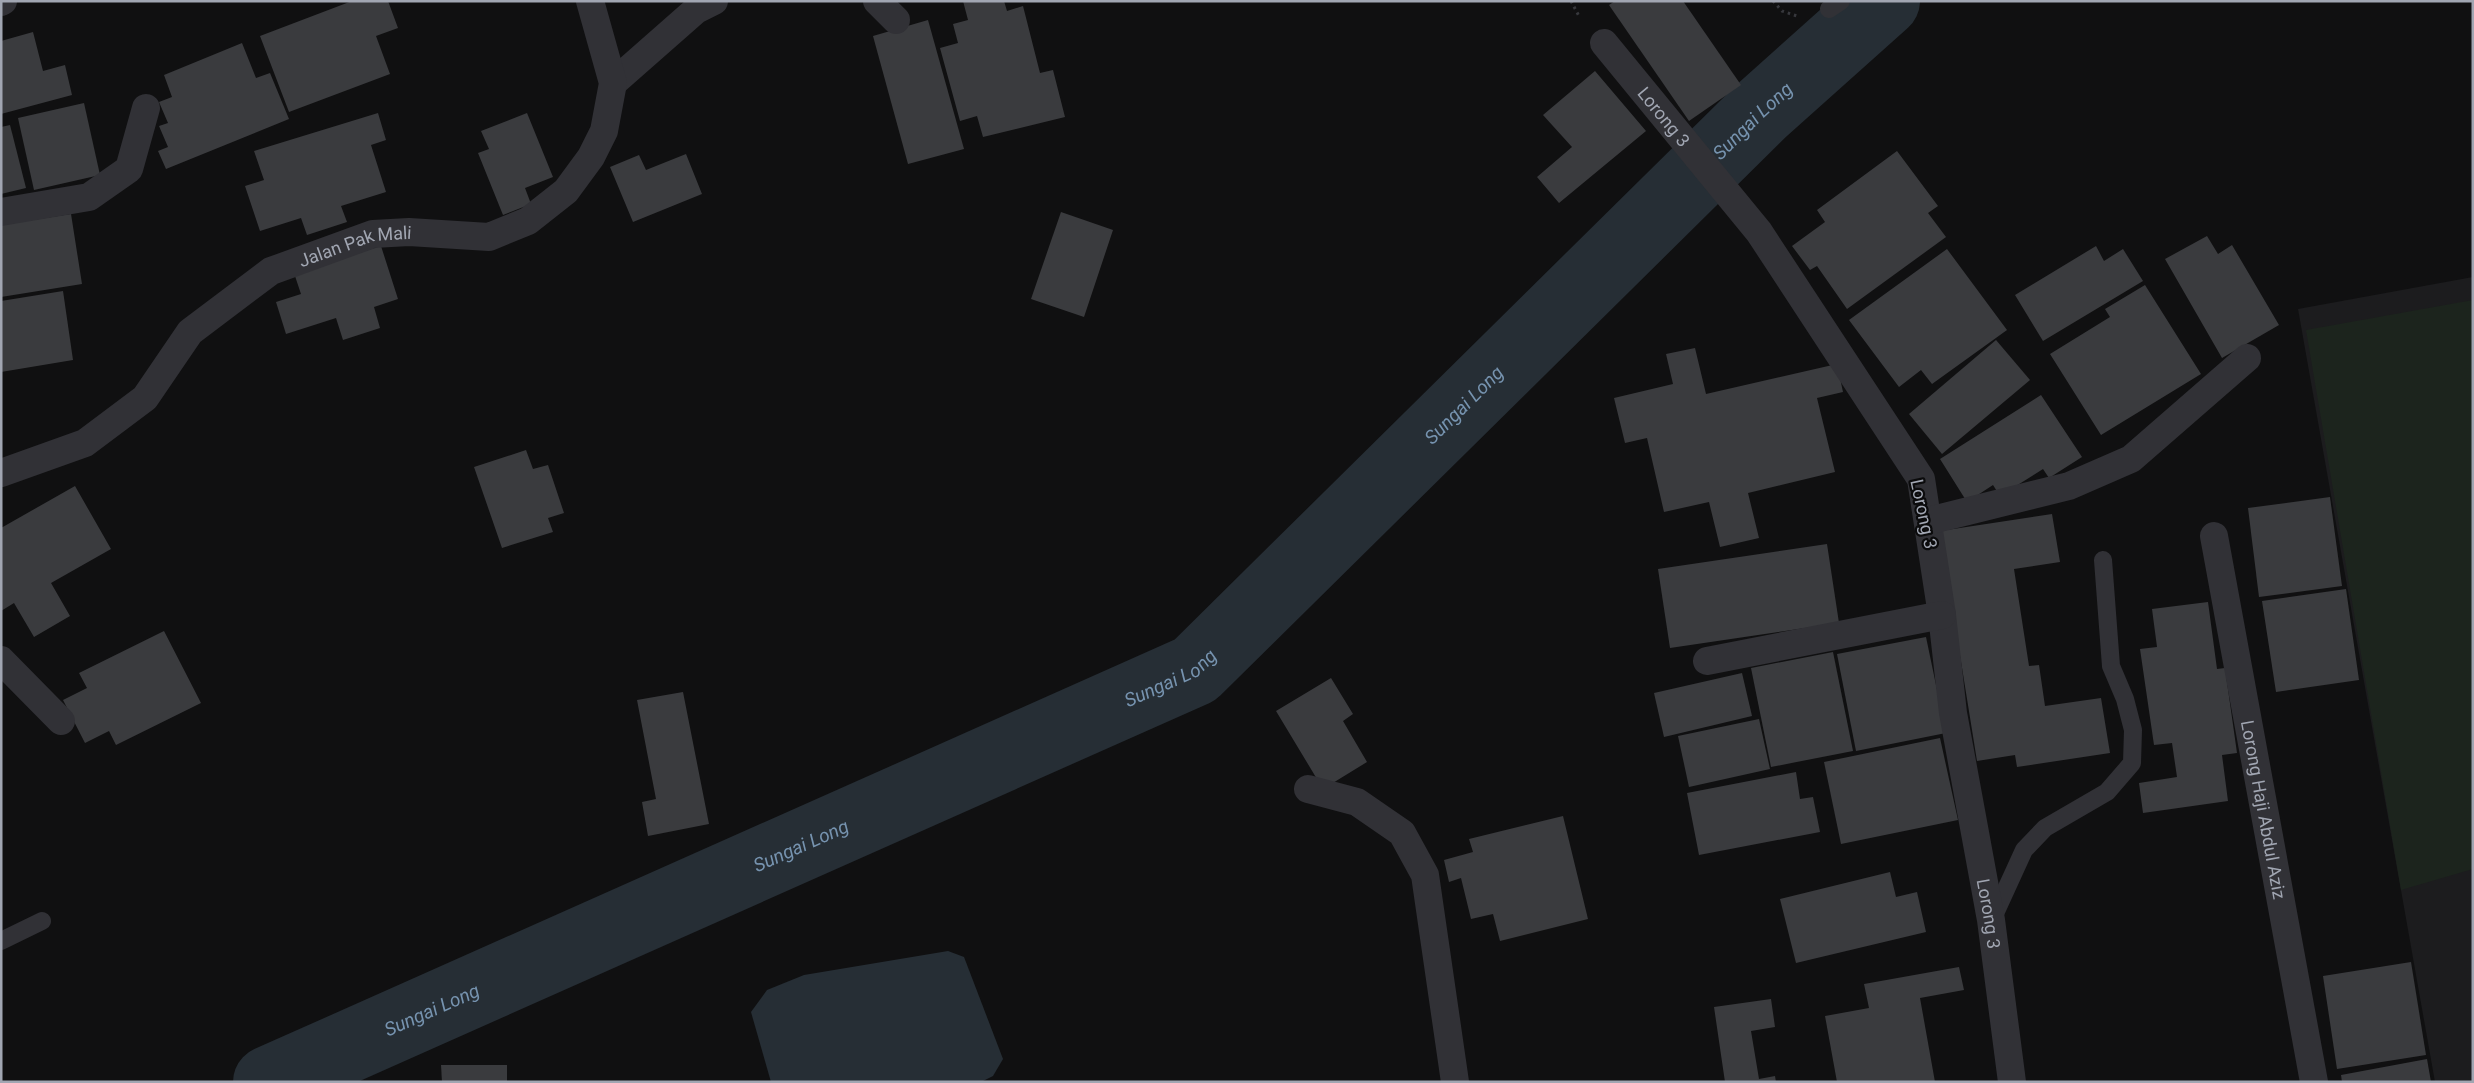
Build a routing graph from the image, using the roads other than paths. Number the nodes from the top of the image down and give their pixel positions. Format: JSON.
{"nodes":[{"id":1,"x":590,"y":1,"type":"edge"},
{"id":2,"x":714,"y":1,"type":"edge"},
{"id":3,"x":1604,"y":43,"type":"dead end"},
{"id":4,"x":613,"y":83,"type":"junction"},
{"id":5,"x":146,"y":108,"type":"dead end"},
{"id":6,"x":1,"y":212,"type":"edge"},
{"id":7,"x":2247,"y":358,"type":"dead end"},
{"id":8,"x":1,"y":473,"type":"edge"},
{"id":9,"x":1928,"y":521,"type":"junction"},
{"id":10,"x":2214,"y":536,"type":"dead end"},
{"id":11,"x":2102,"y":560,"type":"dead end"},
{"id":12,"x":1942,"y":615,"type":"junction"},
{"id":13,"x":1,"y":660,"type":"edge"},
{"id":14,"x":1707,"y":661,"type":"dead end"},
{"id":15,"x":61,"y":721,"type":"dead end"},
{"id":16,"x":1308,"y":789,"type":"dead end"},
{"id":17,"x":1992,"y":920,"type":"junction"},
{"id":18,"x":42,"y":921,"type":"dead end"},
{"id":19,"x":1,"y":941,"type":"edge"},
{"id":20,"x":1455,"y":1082,"type":"edge"},
{"id":21,"x":2012,"y":1082,"type":"edge"},
{"id":22,"x":2314,"y":1082,"type":"edge"}],
"edges":[{"from":1,"to":4,"type":"street","name":"Jalan Pak Mali"},
{"from":2,"to":4,"type":"street"},
{"from":3,"to":9,"type":"street","name":"Lorong 3"},
{"from":4,"to":8,"type":"street","name":"Jalan Pak Mali"},
{"from":5,"to":6,"type":"street"},
{"from":7,"to":9,"type":"street"},
{"from":9,"to":12,"type":"street","name":"Lorong 3"},
{"from":10,"to":22,"type":"street","name":"Lorong Haji Abdul Aziz"},
{"from":11,"to":17,"type":"lane"},
{"from":12,"to":14,"type":"street"},
{"from":12,"to":17,"type":"street","name":"Lorong 3"},
{"from":13,"to":15,"type":"street"},
{"from":16,"to":20,"type":"street"},
{"from":17,"to":21,"type":"street","name":"Lorong 3"},
{"from":18,"to":19,"type":"lane"}]}
